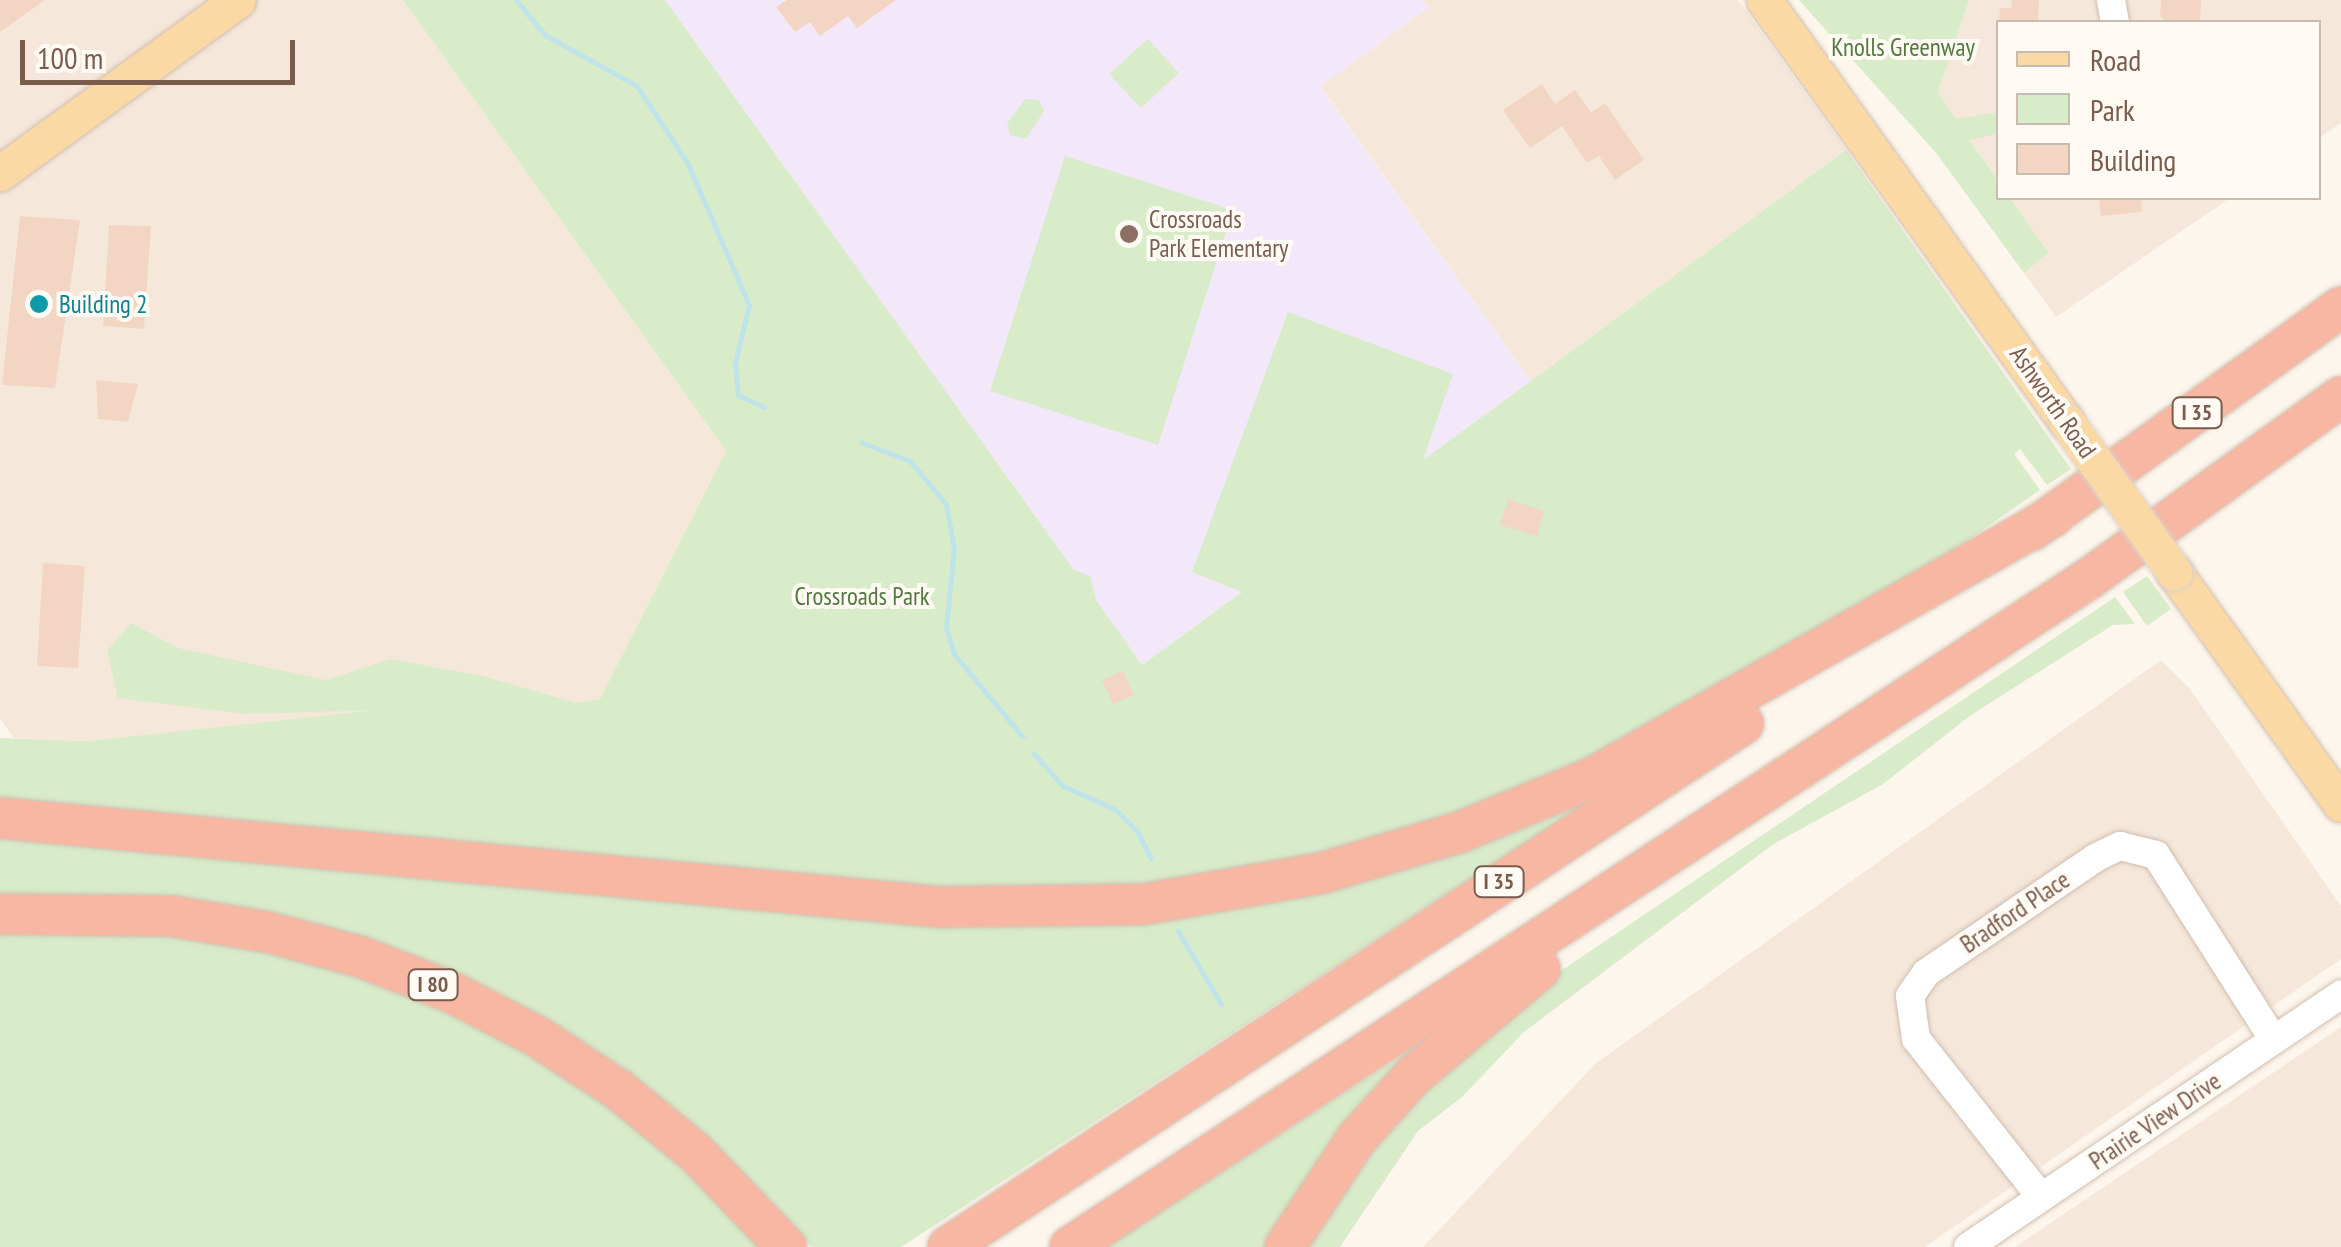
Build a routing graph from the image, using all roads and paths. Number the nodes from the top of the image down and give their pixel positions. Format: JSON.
{"nodes":[{"id":1,"x":238,"y":0,"type":"edge"},
{"id":2,"x":1764,"y":0,"type":"edge"},
{"id":3,"x":0,"y":172,"type":"edge"},
{"id":4,"x":2341,"y":307,"type":"edge"},
{"id":5,"x":2341,"y":398,"type":"edge"},
{"id":6,"x":2052,"y":517,"type":"junction"},
{"id":7,"x":2341,"y":804,"type":"edge"},
{"id":8,"x":1743,"y":808,"type":"junction"},
{"id":9,"x":0,"y":818,"type":"edge"},
{"id":10,"x":0,"y":914,"type":"edge"},
{"id":11,"x":2341,"y":994,"type":"edge"},
{"id":12,"x":2274,"y":1040,"type":"junction"},
{"id":13,"x":2041,"y":1198,"type":"junction"},
{"id":14,"x":786,"y":1247,"type":"edge"},
{"id":15,"x":948,"y":1247,"type":"edge"},
{"id":16,"x":1070,"y":1247,"type":"edge"},
{"id":17,"x":1284,"y":1247,"type":"edge"},
{"id":18,"x":1968,"y":1247,"type":"edge"}],
"edges":[{"from":1,"to":3,"type":"main road"},
{"from":2,"to":7,"type":"main road","name":"Ashworth Road","bridge":true},
{"from":4,"to":6,"type":"highway","number":"I 35"},
{"from":5,"to":8,"type":"highway"},
{"from":6,"to":9,"type":"highway"},
{"from":6,"to":15,"type":"highway","number":"I 35"},
{"from":8,"to":16,"type":"highway"},
{"from":8,"to":17,"type":"highway"},
{"from":10,"to":14,"type":"highway","number":"I 80"},
{"from":11,"to":12,"type":"street","name":"Prairie View Drive"},
{"from":12,"to":13,"type":"street","name":"Prairie View Drive"},
{"from":12,"to":13,"type":"street","name":"Bradford Place"},
{"from":13,"to":18,"type":"street","name":"Prairie View Drive"}]}
